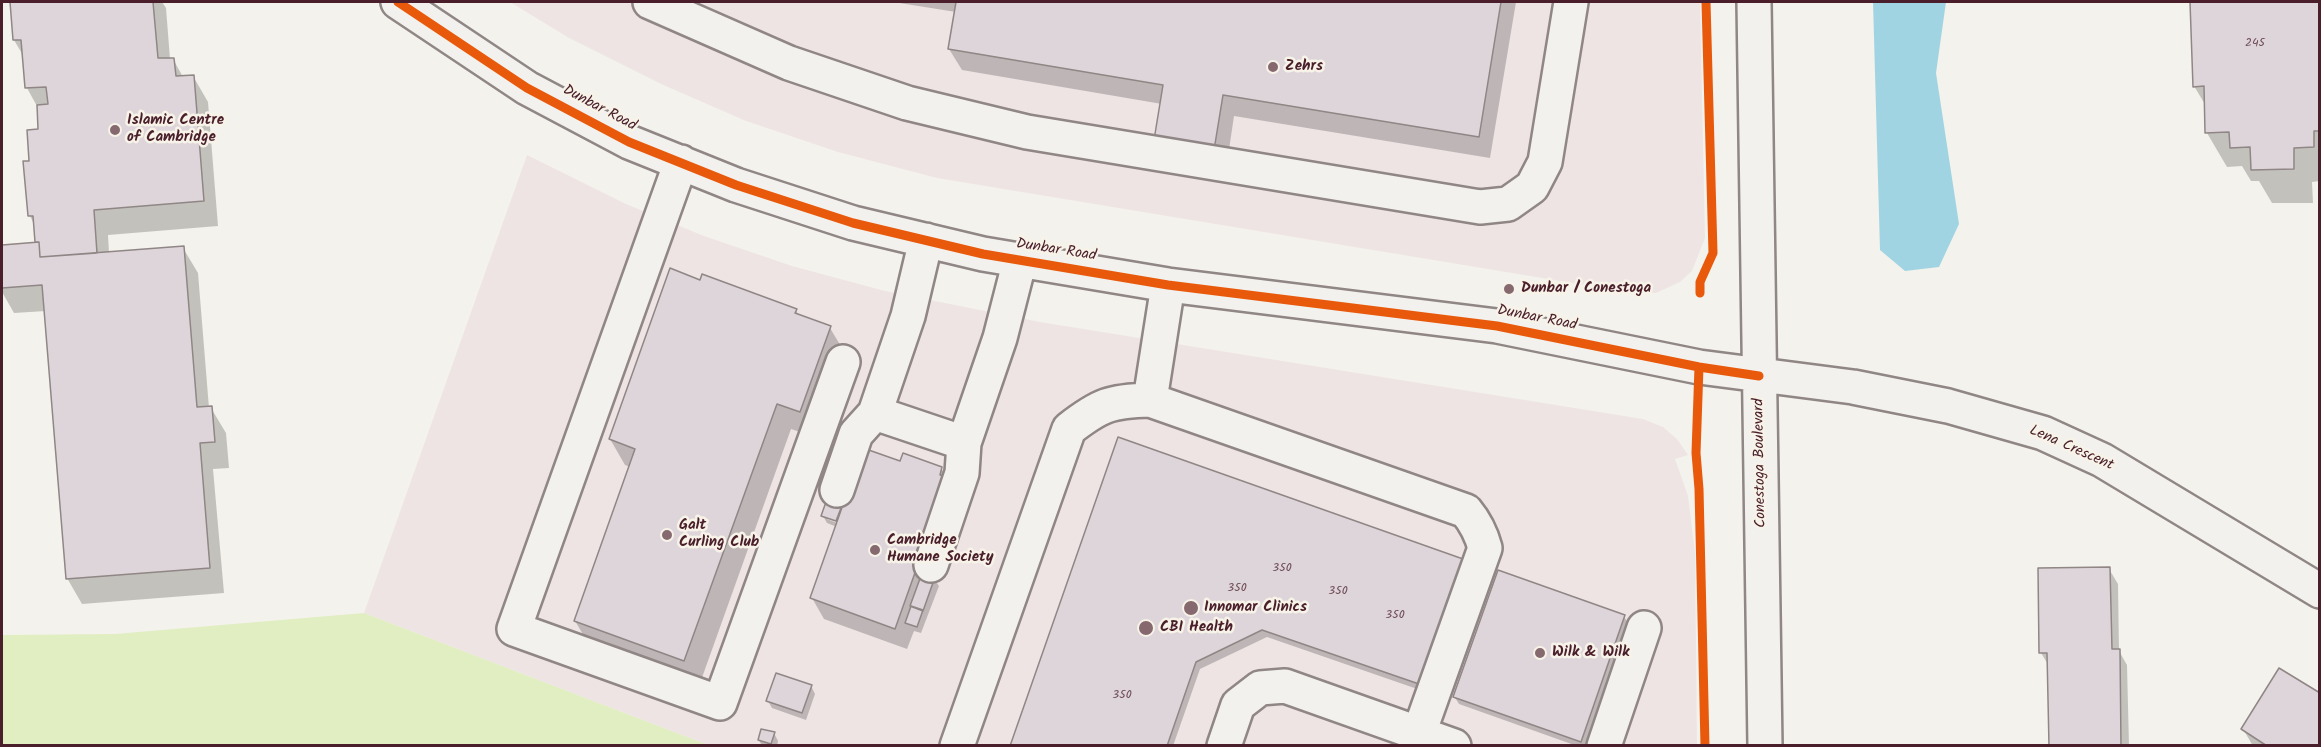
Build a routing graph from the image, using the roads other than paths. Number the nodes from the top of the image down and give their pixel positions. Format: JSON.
{"nodes":[{"id":1,"x":398,"y":2,"type":"edge"},
{"id":2,"x":650,"y":2,"type":"edge"},
{"id":3,"x":1571,"y":2,"type":"edge"},
{"id":4,"x":1754,"y":2,"type":"edge"},
{"id":5,"x":681,"y":162,"type":"junction"},
{"id":6,"x":926,"y":240,"type":"junction"},
{"id":7,"x":1020,"y":260,"type":"junction"},
{"id":8,"x":1168,"y":285,"type":"junction"},
{"id":9,"x":843,"y":362,"type":"dead end"},
{"id":10,"x":1759,"y":376,"type":"junction"},
{"id":11,"x":1150,"y":400,"type":"junction"},
{"id":12,"x":875,"y":413,"type":"junction"},
{"id":13,"x":964,"y":443,"type":"junction"},
{"id":14,"x":837,"y":490,"type":"dead end"},
{"id":15,"x":931,"y":565,"type":"dead end"},
{"id":16,"x":2319,"y":591,"type":"edge"},
{"id":17,"x":1644,"y":628,"type":"dead end"},
{"id":18,"x":1419,"y":733,"type":"junction"},
{"id":19,"x":957,"y":746,"type":"edge"},
{"id":20,"x":1224,"y":746,"type":"edge"},
{"id":21,"x":1454,"y":746,"type":"edge"},
{"id":22,"x":1604,"y":746,"type":"edge"},
{"id":23,"x":1765,"y":746,"type":"edge"}],
"edges":[{"from":1,"to":5,"type":"street","name":"Dunbar Road"},
{"from":2,"to":3,"type":"street"},
{"from":4,"to":10,"type":"street","name":"Conestoga Boulevard"},
{"from":5,"to":6,"type":"street","name":"Dunbar Road"},
{"from":5,"to":9,"type":"street"},
{"from":6,"to":7,"type":"street","name":"Dunbar Road"},
{"from":6,"to":12,"type":"street"},
{"from":7,"to":8,"type":"street","name":"Dunbar Road"},
{"from":7,"to":13,"type":"street"},
{"from":8,"to":10,"type":"street","name":"Dunbar Road"},
{"from":8,"to":11,"type":"street"},
{"from":10,"to":16,"type":"street","name":"Lena Crescent"},
{"from":10,"to":23,"type":"street","name":"Conestoga Boulevard"},
{"from":11,"to":18,"type":"street"},
{"from":11,"to":19,"type":"street"},
{"from":12,"to":13,"type":"street"},
{"from":12,"to":14,"type":"street"},
{"from":13,"to":15,"type":"street"},
{"from":17,"to":22,"type":"street"},
{"from":18,"to":20,"type":"street"},
{"from":18,"to":21,"type":"street"}]}
